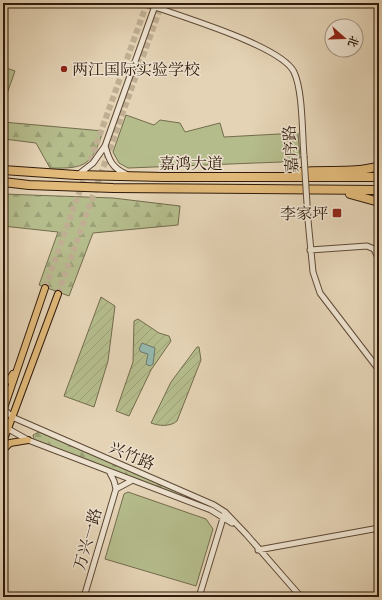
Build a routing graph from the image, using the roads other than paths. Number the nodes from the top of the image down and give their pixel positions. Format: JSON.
{"nodes":[{"id":1,"x":144,"y":3,"type":"edge"},
{"id":2,"x":155,"y":5,"type":"edge"},
{"id":3,"x":105,"y":146,"type":"junction"},
{"id":4,"x":379,"y":166,"type":"edge"},
{"id":5,"x":3,"y":170,"type":"edge"},
{"id":6,"x":76,"y":175,"type":"junction"},
{"id":7,"x":131,"y":176,"type":"junction"},
{"id":8,"x":272,"y":176,"type":"junction"},
{"id":9,"x":379,"y":177,"type":"edge"},
{"id":10,"x":3,"y":182,"type":"edge"},
{"id":11,"x":318,"y":190,"type":"junction"},
{"id":12,"x":379,"y":190,"type":"edge"},
{"id":13,"x":379,"y":202,"type":"edge"},
{"id":14,"x":310,"y":250,"type":"junction"},
{"id":15,"x":379,"y":260,"type":"edge"},
{"id":16,"x":45,"y":288,"type":"tunnel mouth"},
{"id":17,"x":58,"y":294,"type":"tunnel mouth"},
{"id":18,"x":20,"y":360,"type":"junction"},
{"id":19,"x":379,"y":370,"type":"edge"},
{"id":20,"x":3,"y":383,"type":"edge"},
{"id":21,"x":3,"y":410,"type":"edge"},
{"id":22,"x":12,"y":417,"type":"junction"},
{"id":23,"x":5,"y":428,"type":"edge"},
{"id":24,"x":28,"y":440,"type":"junction"},
{"id":25,"x":3,"y":442,"type":"edge"},
{"id":26,"x":3,"y":450,"type":"edge"},
{"id":27,"x":110,"y":473,"type":"junction"},
{"id":28,"x":131,"y":481,"type":"junction"},
{"id":29,"x":116,"y":489,"type":"junction"},
{"id":30,"x":224,"y":514,"type":"junction"},
{"id":31,"x":379,"y":528,"type":"edge"},
{"id":32,"x":258,"y":550,"type":"junction"},
{"id":33,"x":84,"y":597,"type":"edge"},
{"id":34,"x":199,"y":597,"type":"edge"},
{"id":35,"x":300,"y":597,"type":"edge"}],
"edges":[{"from":1,"to":2,"type":"street","name":"嘉序路"},
{"from":2,"to":3,"type":"street"},
{"from":2,"to":14,"type":"street","name":"嘉序路","bridge":true},
{"from":3,"to":6,"type":"street"},
{"from":3,"to":7,"type":"street"},
{"from":4,"to":8,"type":"highway"},
{"from":5,"to":6,"type":"highway","name":"嘉鸿大道"},
{"from":6,"to":7,"type":"highway","name":"嘉鸿大道"},
{"from":7,"to":8,"type":"highway","name":"嘉鸿大道"},
{"from":8,"to":9,"type":"highway","name":"嘉鸿大道"},
{"from":10,"to":11,"type":"highway","name":"嘉鸿大道"},
{"from":11,"to":12,"type":"highway","name":"嘉鸿大道"},
{"from":11,"to":13,"type":"highway"},
{"from":14,"to":15,"type":"street"},
{"from":14,"to":19,"type":"street","name":"嘉序路"},
{"from":16,"to":18,"type":"main road"},
{"from":17,"to":22,"type":"main road"},
{"from":18,"to":20,"type":"main road"},
{"from":18,"to":21,"type":"main road"},
{"from":21,"to":22,"type":"street","name":"兴竹路"},
{"from":22,"to":23,"type":"main road"},
{"from":22,"to":30,"type":"street","name":"兴竹路"},
{"from":23,"to":24,"type":"street","name":"兴竹路"},
{"from":23,"to":25,"type":"main road"},
{"from":24,"to":26,"type":"main road"},
{"from":24,"to":27,"type":"street","name":"兴竹路"},
{"from":27,"to":28,"type":"street","name":"兴竹路"},
{"from":27,"to":29,"type":"street"},
{"from":28,"to":29,"type":"street"},
{"from":28,"to":30,"type":"street","name":"兴竹路"},
{"from":29,"to":33,"type":"street","name":"万兴一路"},
{"from":30,"to":32,"type":"street","name":"兴竹路"},
{"from":30,"to":34,"type":"street"},
{"from":31,"to":32,"type":"street"},
{"from":32,"to":35,"type":"street","name":"兴竹路"}]}
